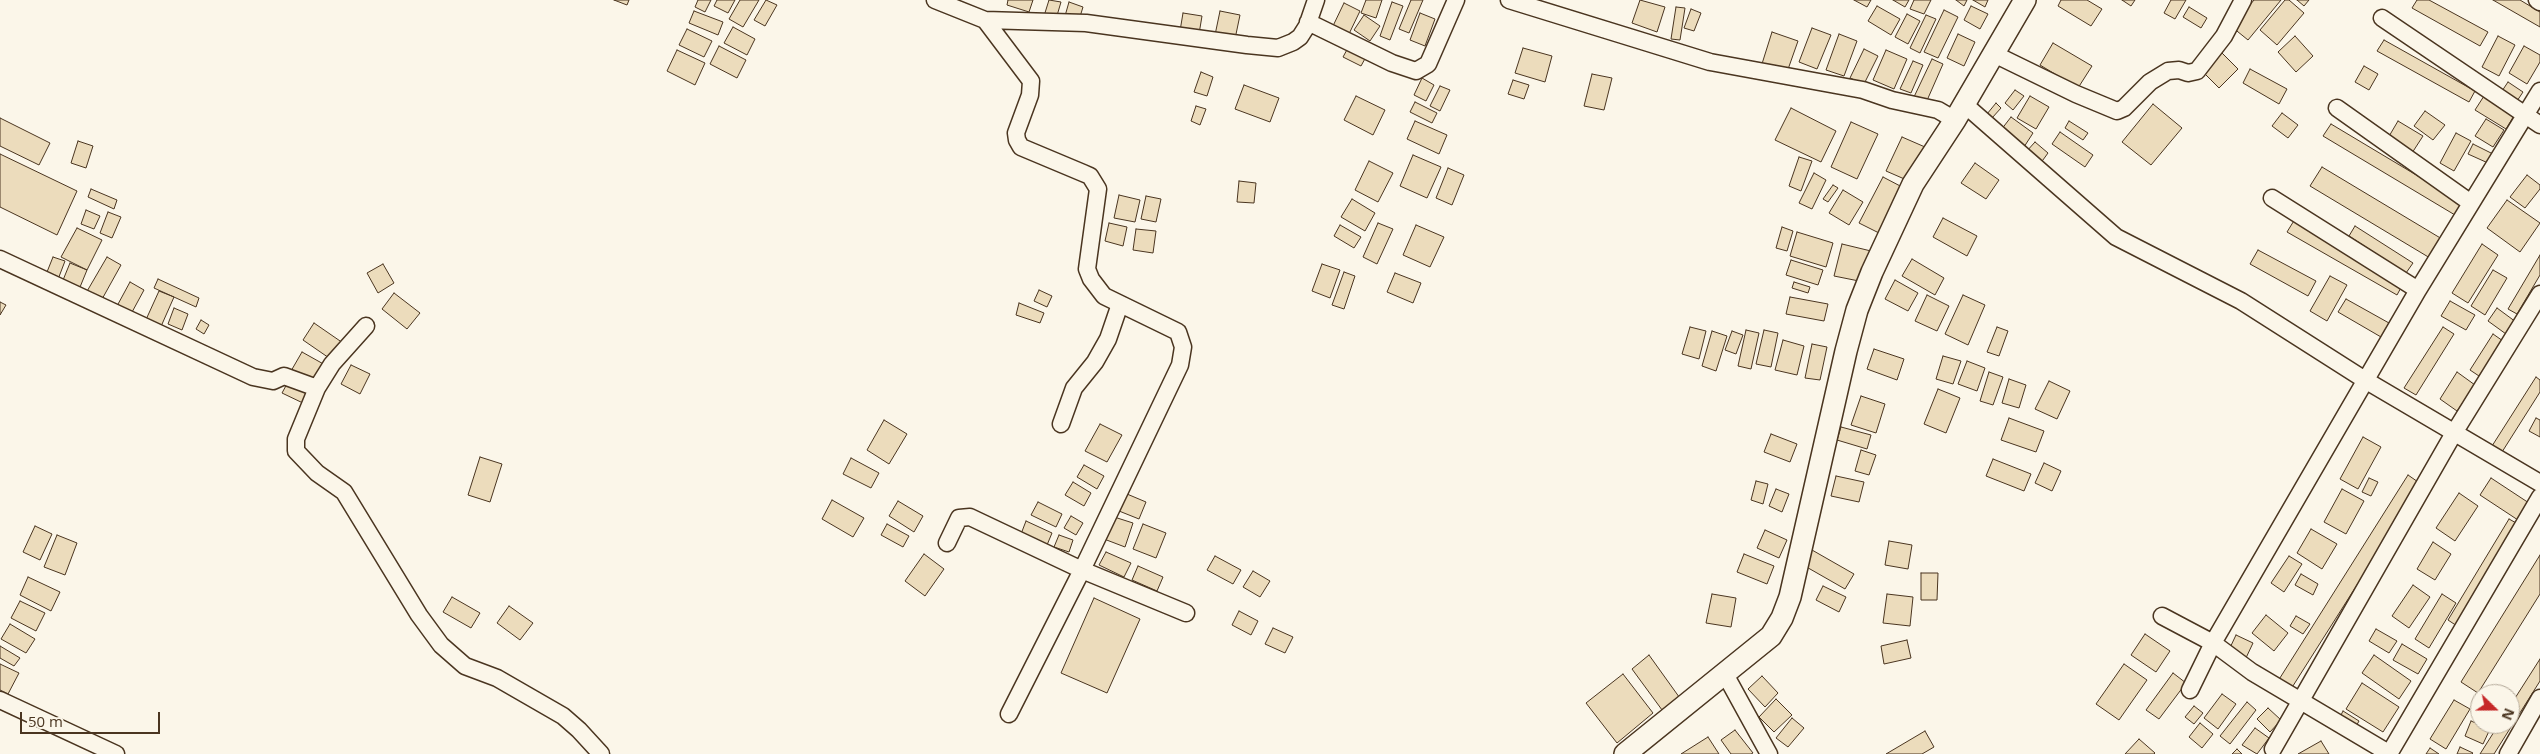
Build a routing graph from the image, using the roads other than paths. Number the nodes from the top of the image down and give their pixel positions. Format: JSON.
{"nodes":[{"id":1,"x":935,"y":0,"type":"edge"},
{"id":2,"x":1316,"y":0,"type":"edge"},
{"id":3,"x":1456,"y":0,"type":"edge"},
{"id":4,"x":1509,"y":0,"type":"edge"},
{"id":5,"x":2025,"y":0,"type":"edge"},
{"id":6,"x":2244,"y":0,"type":"edge"},
{"id":7,"x":2382,"y":18,"type":"dead end"},
{"id":8,"x":985,"y":20,"type":"junction"},
{"id":9,"x":1308,"y":22,"type":"junction"},
{"id":10,"x":1994,"y":54,"type":"junction"},
{"id":11,"x":2540,"y":91,"type":"edge"},
{"id":12,"x":2337,"y":108,"type":"dead end"},
{"id":13,"x":1960,"y":112,"type":"junction"},
{"id":14,"x":2525,"y":116,"type":"junction"},
{"id":15,"x":2540,"y":125,"type":"edge"},
{"id":16,"x":2272,"y":198,"type":"dead end"},
{"id":17,"x":2471,"y":203,"type":"junction"},
{"id":18,"x":0,"y":259,"type":"edge"},
{"id":19,"x":2418,"y":290,"type":"junction"},
{"id":20,"x":2540,"y":294,"type":"edge"},
{"id":21,"x":1120,"y":304,"type":"junction"},
{"id":22,"x":366,"y":326,"type":"dead end"},
{"id":23,"x":2365,"y":380,"type":"junction"},
{"id":24,"x":317,"y":388,"type":"junction"},
{"id":25,"x":1061,"y":424,"type":"dead end"},
{"id":26,"x":2454,"y":433,"type":"junction"},
{"id":27,"x":2540,"y":483,"type":"edge"},
{"id":28,"x":2540,"y":497,"type":"edge"},
{"id":29,"x":947,"y":543,"type":"dead end"},
{"id":30,"x":1082,"y":570,"type":"junction"},
{"id":31,"x":1186,"y":613,"type":"dead end"},
{"id":32,"x":2162,"y":616,"type":"dead end"},
{"id":33,"x":2213,"y":643,"type":"junction"},
{"id":34,"x":1725,"y":674,"type":"junction"},
{"id":35,"x":2190,"y":690,"type":"dead end"},
{"id":36,"x":2540,"y":698,"type":"edge"},
{"id":37,"x":0,"y":700,"type":"edge"},
{"id":38,"x":2299,"y":700,"type":"junction"},
{"id":39,"x":1009,"y":714,"type":"dead end"},
{"id":40,"x":2273,"y":749,"type":"dead end"},
{"id":41,"x":116,"y":754,"type":"edge"},
{"id":42,"x":601,"y":754,"type":"edge"},
{"id":43,"x":1625,"y":754,"type":"edge"},
{"id":44,"x":1769,"y":754,"type":"edge"},
{"id":45,"x":2390,"y":754,"type":"edge"},
{"id":46,"x":2508,"y":754,"type":"edge"}],
"edges":[{"from":1,"to":8,"type":"street"},
{"from":2,"to":9,"type":"street"},
{"from":3,"to":9,"type":"street"},
{"from":4,"to":13,"type":"street"},
{"from":5,"to":10,"type":"street"},
{"from":6,"to":10,"type":"street"},
{"from":7,"to":14,"type":"street"},
{"from":8,"to":9,"type":"street"},
{"from":8,"to":21,"type":"street"},
{"from":10,"to":13,"type":"street"},
{"from":11,"to":14,"type":"street"},
{"from":12,"to":17,"type":"street"},
{"from":13,"to":23,"type":"street"},
{"from":13,"to":34,"type":"street"},
{"from":14,"to":15,"type":"street"},
{"from":14,"to":17,"type":"street"},
{"from":16,"to":19,"type":"street"},
{"from":17,"to":19,"type":"street"},
{"from":18,"to":24,"type":"street"},
{"from":19,"to":23,"type":"street"},
{"from":20,"to":26,"type":"street"},
{"from":21,"to":25,"type":"street"},
{"from":21,"to":30,"type":"street"},
{"from":22,"to":24,"type":"street"},
{"from":23,"to":26,"type":"street"},
{"from":23,"to":33,"type":"street"},
{"from":24,"to":42,"type":"street"},
{"from":26,"to":27,"type":"street"},
{"from":26,"to":38,"type":"street"},
{"from":28,"to":45,"type":"street"},
{"from":29,"to":30,"type":"street"},
{"from":30,"to":31,"type":"street"},
{"from":30,"to":39,"type":"street"},
{"from":32,"to":33,"type":"street"},
{"from":33,"to":35,"type":"street"},
{"from":33,"to":38,"type":"street"},
{"from":34,"to":43,"type":"street"},
{"from":34,"to":44,"type":"street"},
{"from":36,"to":46,"type":"street"},
{"from":37,"to":41,"type":"street"},
{"from":38,"to":40,"type":"street"},
{"from":38,"to":45,"type":"street"}]}
